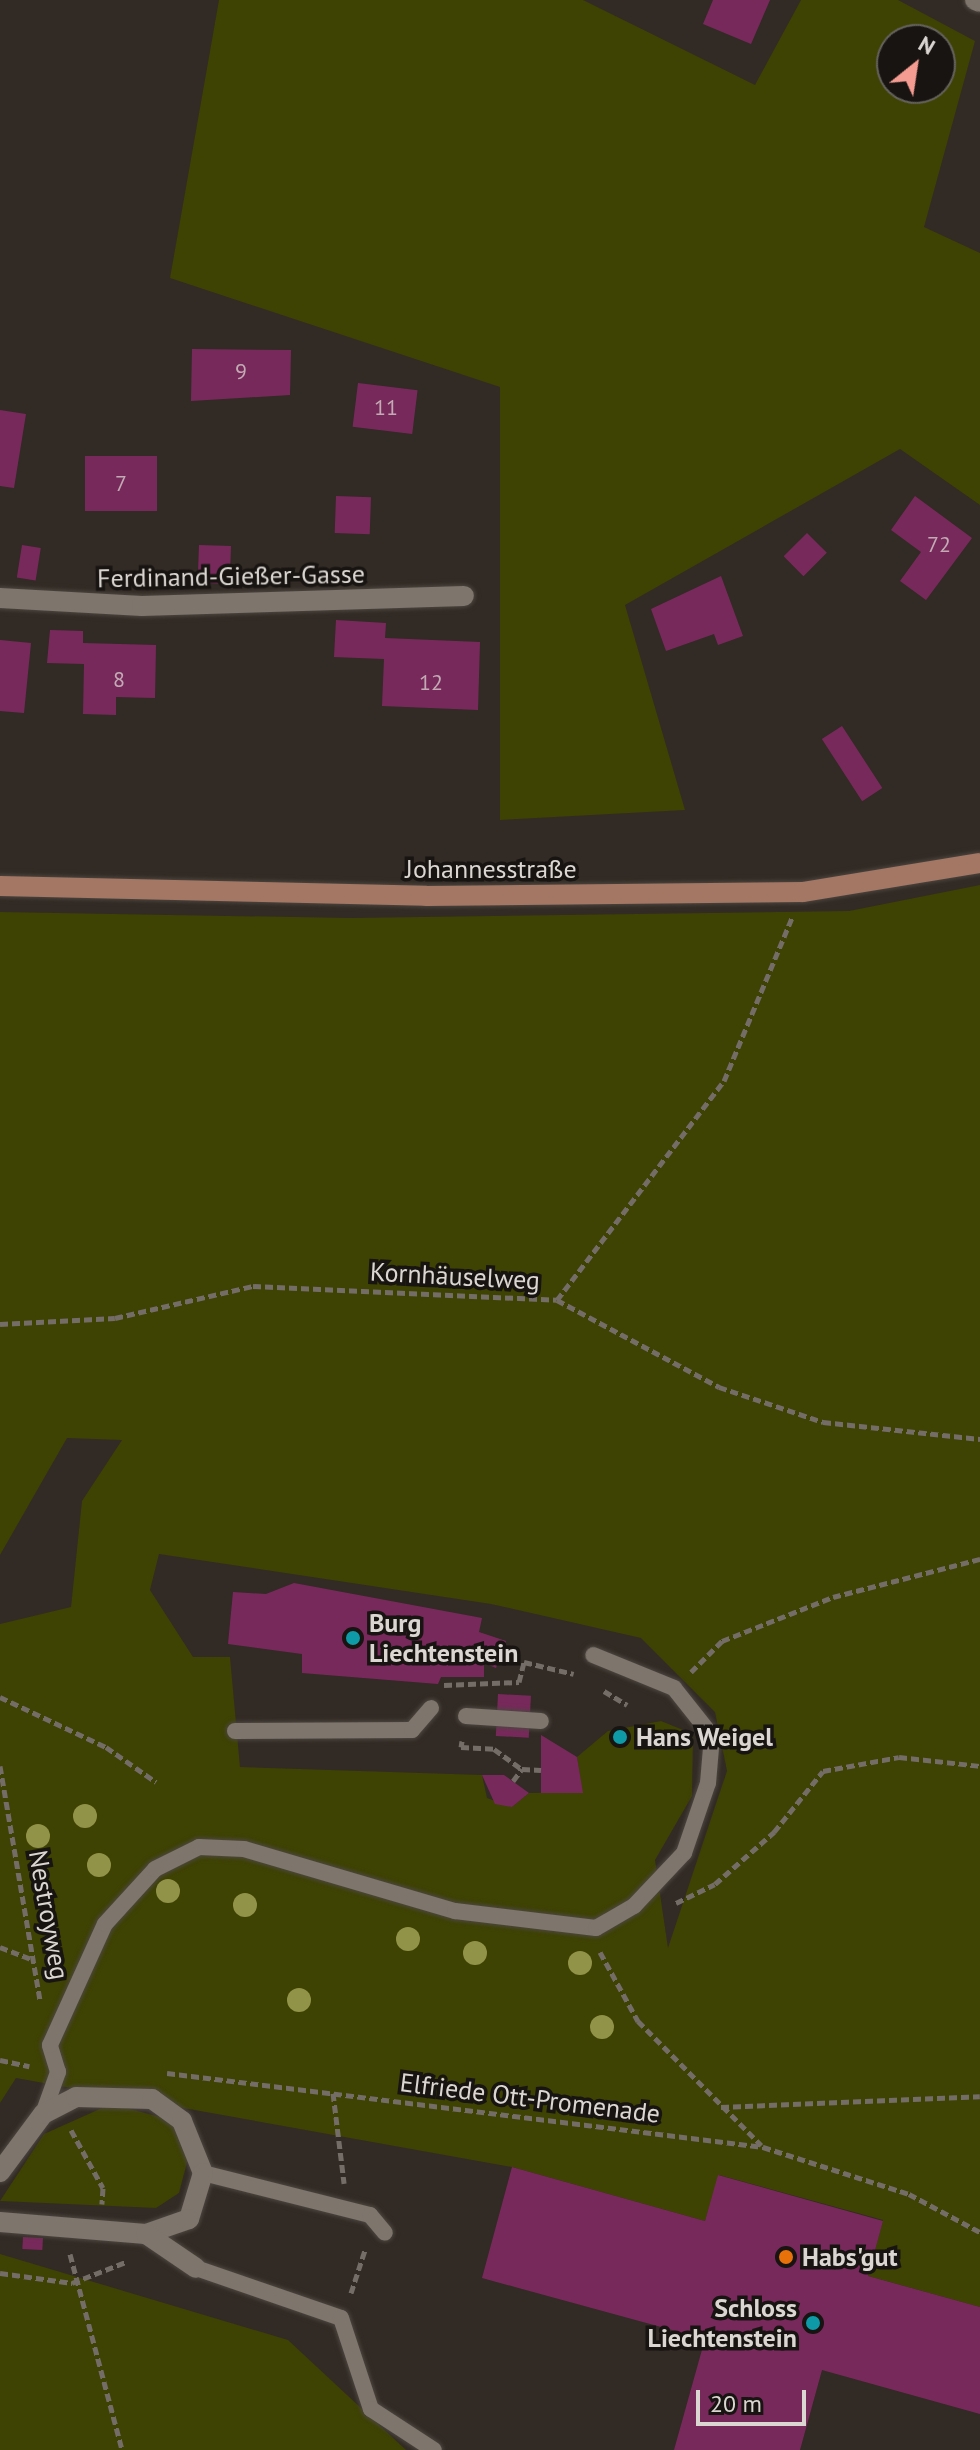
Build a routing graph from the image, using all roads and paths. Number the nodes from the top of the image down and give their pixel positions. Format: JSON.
{"nodes":[{"id":1,"x":464,"y":596,"type":"dead end"},
{"id":2,"x":0,"y":598,"type":"edge"},
{"id":3,"x":980,"y":863,"type":"edge"},
{"id":4,"x":0,"y":886,"type":"edge"},
{"id":5,"x":803,"y":892,"type":"junction"},
{"id":6,"x":557,"y":1300,"type":"junction"},
{"id":7,"x":0,"y":1324,"type":"edge"},
{"id":8,"x":980,"y":1439,"type":"edge"},
{"id":9,"x":980,"y":1559,"type":"edge"},
{"id":10,"x":593,"y":1655,"type":"dead end"},
{"id":11,"x":569,"y":1671,"type":"dead end"},
{"id":12,"x":441,"y":1685,"type":"dead end"},
{"id":13,"x":674,"y":1688,"type":"junction"},
{"id":14,"x":0,"y":1697,"type":"edge"},
{"id":15,"x":431,"y":1708,"type":"dead end"},
{"id":16,"x":466,"y":1716,"type":"dead end"},
{"id":17,"x":541,"y":1721,"type":"dead end"},
{"id":18,"x":235,"y":1731,"type":"dead end"},
{"id":19,"x":0,"y":1766,"type":"edge"},
{"id":20,"x":980,"y":1766,"type":"edge"},
{"id":21,"x":541,"y":1770,"type":"dead end"},
{"id":22,"x":513,"y":1781,"type":"dead end"},
{"id":23,"x":156,"y":1782,"type":"dead end"},
{"id":24,"x":634,"y":1906,"type":"junction"},
{"id":25,"x":596,"y":1928,"type":"junction"},
{"id":26,"x":0,"y":1947,"type":"edge"},
{"id":27,"x":31,"y":1959,"type":"junction"},
{"id":28,"x":50,"y":2045,"type":"junction"},
{"id":29,"x":154,"y":2073,"type":"dead end"},
{"id":30,"x":980,"y":2096,"type":"edge"},
{"id":31,"x":720,"y":2107,"type":"junction"},
{"id":32,"x":50,"y":2110,"type":"junction"},
{"id":33,"x":763,"y":2147,"type":"junction"},
{"id":34,"x":0,"y":2172,"type":"edge"},
{"id":35,"x":203,"y":2173,"type":"junction"},
{"id":36,"x":0,"y":2222,"type":"edge"},
{"id":37,"x":68,"y":2227,"type":"junction"},
{"id":38,"x":980,"y":2232,"type":"edge"},
{"id":39,"x":385,"y":2233,"type":"dead end"},
{"id":40,"x":146,"y":2234,"type":"junction"},
{"id":41,"x":196,"y":2268,"type":"joint"},
{"id":42,"x":0,"y":2273,"type":"edge"},
{"id":43,"x":72,"y":2283,"type":"junction"},
{"id":44,"x":122,"y":2450,"type":"edge"},
{"id":45,"x":434,"y":2450,"type":"edge"}],
"edges":[{"from":1,"to":2,"type":"street","name":"Ferdinand-Gießer-Gasse"},
{"from":3,"to":5,"type":"main road","name":"Johannesstraße"},
{"from":4,"to":5,"type":"main road","name":"Johannesstraße"},
{"from":5,"to":6,"type":"path"},
{"from":6,"to":7,"type":"path","name":"Kornhäuselweg"},
{"from":6,"to":8,"type":"path","name":"Kornhäuselweg"},
{"from":9,"to":13,"type":"path"},
{"from":10,"to":13,"type":"lane"},
{"from":11,"to":12,"type":"path"},
{"from":13,"to":24,"type":"lane"},
{"from":14,"to":23,"type":"path"},
{"from":15,"to":18,"type":"lane"},
{"from":16,"to":17,"type":"lane"},
{"from":19,"to":27,"type":"path","name":"Nestroyweg"},
{"from":20,"to":24,"type":"path"},
{"from":21,"to":22,"type":"path"},
{"from":24,"to":25,"type":"lane"},
{"from":25,"to":28,"type":"lane"},
{"from":25,"to":31,"type":"path"},
{"from":26,"to":27,"type":"path"},
{"from":27,"to":28,"type":"path","name":"Nestroyweg"},
{"from":28,"to":32,"type":"lane"},
{"from":29,"to":33,"type":"path","name":"Elfriede Ott-Promenade"},
{"from":30,"to":31,"type":"path"},
{"from":31,"to":33,"type":"path"},
{"from":32,"to":34,"type":"street"},
{"from":32,"to":35,"type":"street"},
{"from":32,"to":37,"type":"path"},
{"from":33,"to":38,"type":"path","name":"Elfriede Ott-Promenade"},
{"from":35,"to":39,"type":"lane"},
{"from":35,"to":40,"type":"street"},
{"from":36,"to":37,"type":"street"},
{"from":37,"to":40,"type":"street"},
{"from":37,"to":43,"type":"path"},
{"from":40,"to":41,"type":"street"},
{"from":40,"to":43,"type":"path"},
{"from":41,"to":45,"type":"lane"},
{"from":42,"to":43,"type":"path"},
{"from":43,"to":44,"type":"path"}]}
